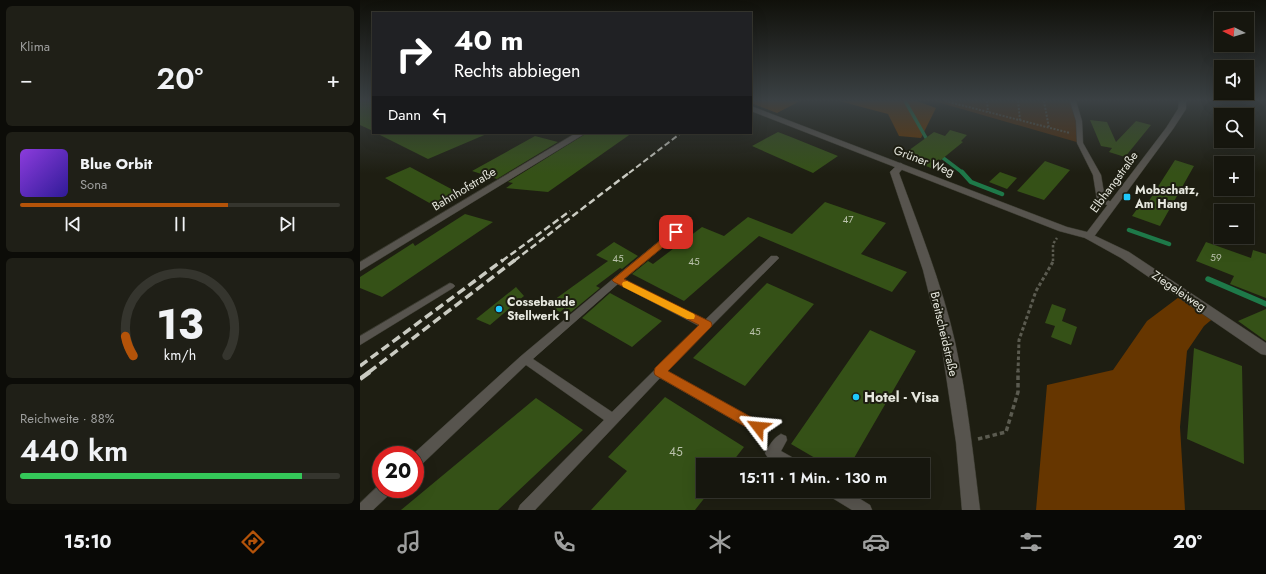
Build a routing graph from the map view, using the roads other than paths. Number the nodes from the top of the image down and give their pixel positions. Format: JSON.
{"nodes":[{"id":1,"x":794,"y":125,"type":"edge"},
{"id":2,"x":1079,"y":125,"type":"edge"},
{"id":3,"x":1172,"y":125,"type":"edge"},
{"id":4,"x":580,"y":134,"type":"edge"},
{"id":5,"x":901,"y":166,"type":"junction"},
{"id":6,"x":1112,"y":204,"type":"junction"},
{"id":7,"x":688,"y":222,"type":"dead end"},
{"id":8,"x":1089,"y":236,"type":"junction"},
{"id":9,"x":774,"y":258,"type":"dead end"},
{"id":10,"x":360,"y":267,"type":"edge"},
{"id":11,"x":617,"y":280,"type":"junction"},
{"id":12,"x":450,"y":286,"type":"dead end"},
{"id":13,"x":707,"y":325,"type":"junction"},
{"id":14,"x":360,"y":341,"type":"edge"},
{"id":15,"x":1266,"y":350,"type":"edge"},
{"id":16,"x":525,"y":359,"type":"junction"},
{"id":17,"x":659,"y":372,"type":"junction"},
{"id":18,"x":613,"y":420,"type":"junction"},
{"id":19,"x":758,"y":427,"type":"dead end"},
{"id":20,"x":781,"y":440,"type":"dead end"},
{"id":21,"x":424,"y":454,"type":"edge"},
{"id":22,"x":780,"y":458,"type":"edge"},
{"id":23,"x":376,"y":498,"type":"edge"},
{"id":24,"x":845,"y":498,"type":"edge"},
{"id":25,"x":363,"y":510,"type":"edge"},
{"id":26,"x":525,"y":510,"type":"edge"},
{"id":27,"x":865,"y":510,"type":"edge"},
{"id":28,"x":971,"y":510,"type":"edge"}],
"edges":[{"from":1,"to":5,"type":"street","name":"Grüner Weg"},
{"from":2,"to":6,"type":"lane"},
{"from":3,"to":6,"type":"street","name":"Elbhangstraße"},
{"from":4,"to":10,"type":"street","name":"Bahnhofstraße"},
{"from":5,"to":8,"type":"street","name":"Grüner Weg"},
{"from":5,"to":28,"type":"street","name":"Breitscheidstraße"},
{"from":6,"to":8,"type":"street","name":"Elbhangstraße"},
{"from":7,"to":11,"type":"lane"},
{"from":8,"to":15,"type":"street","name":"Ziegeleiweg"},
{"from":9,"to":13,"type":"lane"},
{"from":11,"to":13,"type":"lane"},
{"from":11,"to":16,"type":"lane"},
{"from":12,"to":14,"type":"lane"},
{"from":13,"to":17,"type":"lane"},
{"from":16,"to":18,"type":"lane"},
{"from":16,"to":21,"type":"lane"},
{"from":17,"to":18,"type":"lane"},
{"from":17,"to":19,"type":"lane"},
{"from":18,"to":26,"type":"lane"},
{"from":20,"to":22,"type":"lane"},
{"from":23,"to":25,"type":"lane"},
{"from":24,"to":27,"type":"lane"}]}
